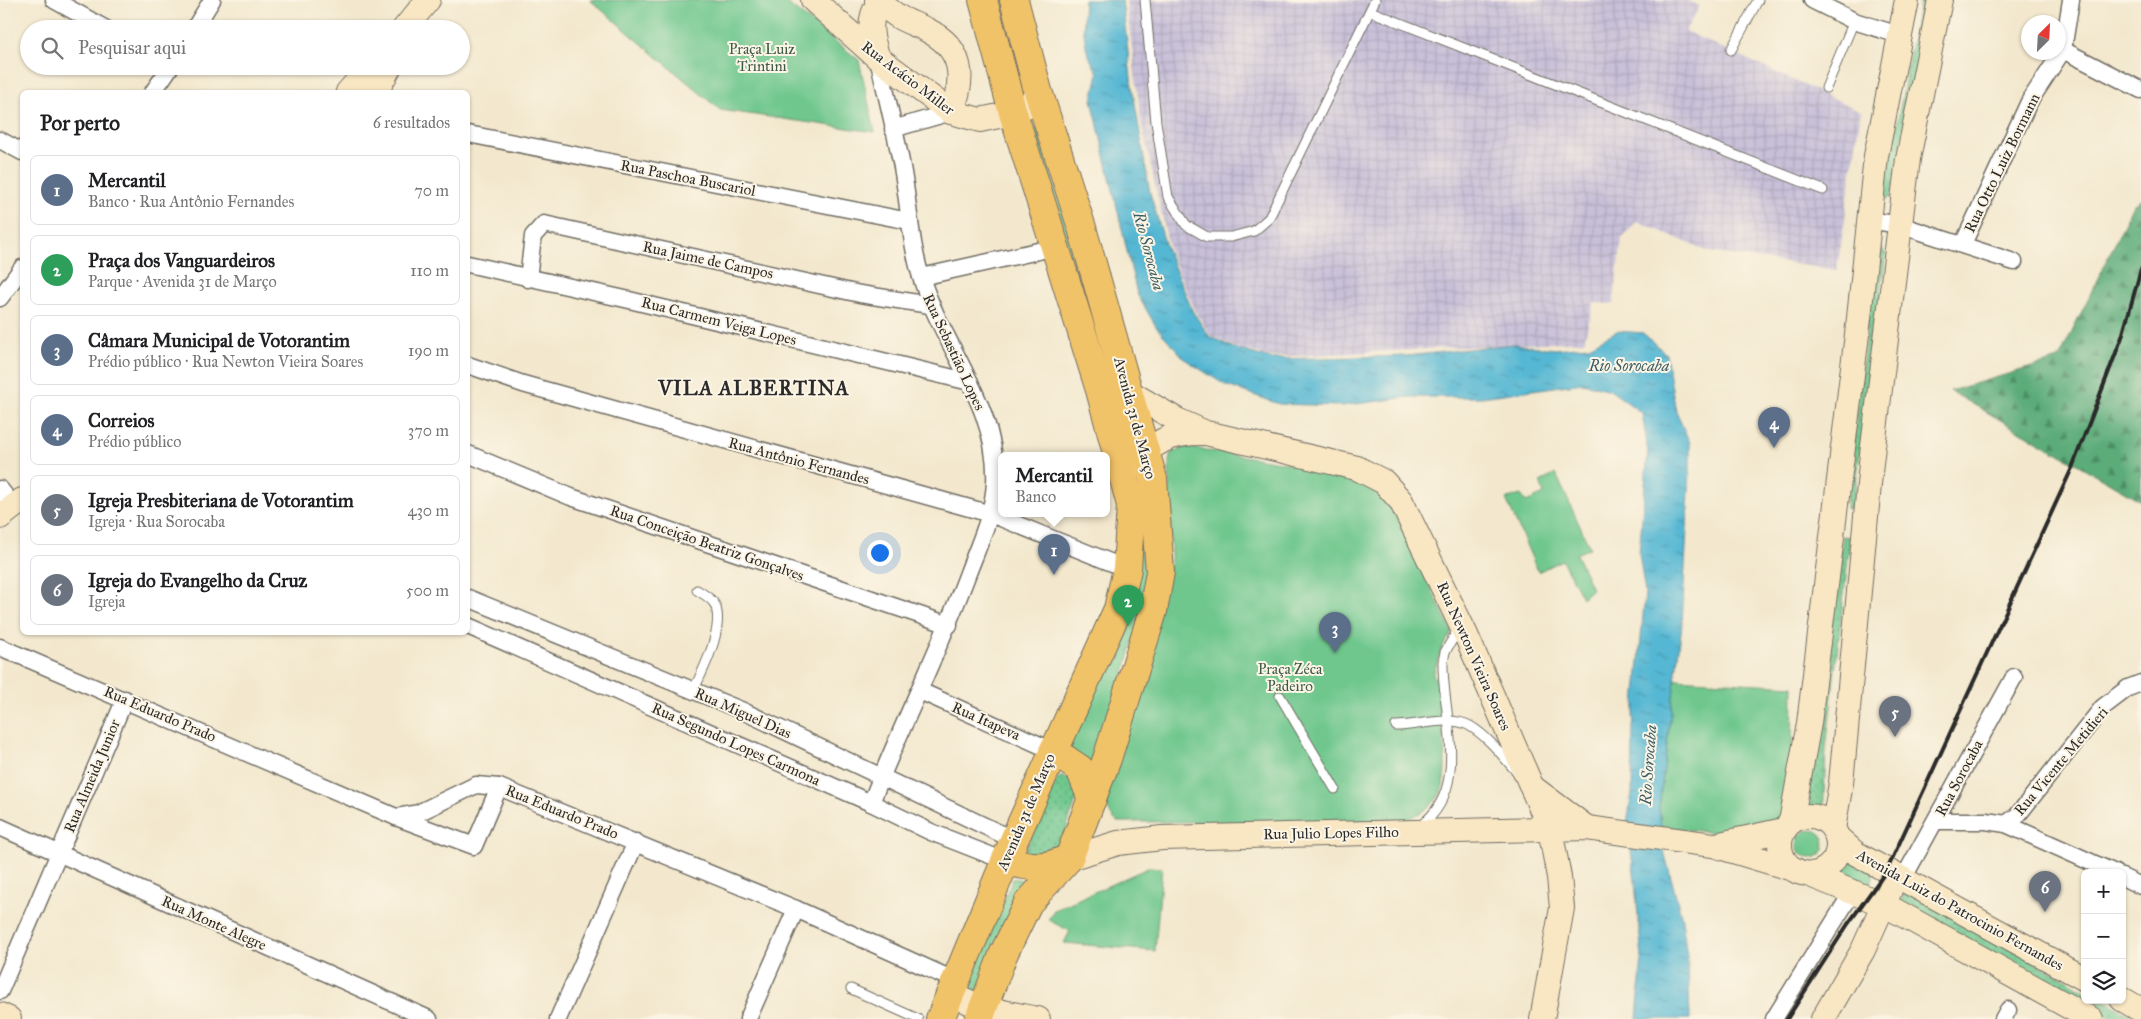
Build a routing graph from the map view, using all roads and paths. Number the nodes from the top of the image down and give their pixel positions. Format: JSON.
{"nodes":[{"id":1,"x":54,"y":0,"type":"edge"},
{"id":2,"x":212,"y":0,"type":"edge"},
{"id":3,"x":813,"y":0,"type":"edge"},
{"id":4,"x":983,"y":0,"type":"edge"},
{"id":5,"x":1014,"y":0,"type":"edge"},
{"id":6,"x":1144,"y":0,"type":"edge"},
{"id":7,"x":1375,"y":0,"type":"edge"},
{"id":8,"x":1758,"y":0,"type":"edge"},
{"id":9,"x":1812,"y":0,"type":"edge"},
{"id":10,"x":1907,"y":0,"type":"edge"},
{"id":11,"x":1940,"y":0,"type":"edge"},
{"id":12,"x":2071,"y":0,"type":"edge"},
{"id":13,"x":879,"y":1,"type":"edge"},
{"id":14,"x":1370,"y":10,"type":"junction"},
{"id":15,"x":90,"y":20,"type":"edge"},
{"id":16,"x":200,"y":20,"type":"edge"},
{"id":17,"x":1854,"y":21,"type":"junction"},
{"id":18,"x":2066,"y":31,"type":"edge"},
{"id":19,"x":1899,"y":35,"type":"junction"},
{"id":20,"x":1731,"y":50,"type":"dead end"},
{"id":21,"x":2066,"y":52,"type":"edge"},
{"id":22,"x":878,"y":58,"type":"junction"},
{"id":23,"x":2056,"y":60,"type":"edge"},
{"id":24,"x":165,"y":75,"type":"edge"},
{"id":25,"x":363,"y":75,"type":"edge"},
{"id":26,"x":385,"y":75,"type":"edge"},
{"id":27,"x":1826,"y":88,"type":"dead end"},
{"id":28,"x":154,"y":90,"type":"edge"},
{"id":29,"x":350,"y":90,"type":"edge"},
{"id":30,"x":377,"y":90,"type":"edge"},
{"id":31,"x":2141,"y":90,"type":"edge"},
{"id":32,"x":1038,"y":91,"type":"junction"},
{"id":33,"x":951,"y":112,"type":"junction"},
{"id":34,"x":1013,"y":113,"type":"junction"},
{"id":35,"x":893,"y":129,"type":"junction"},
{"id":36,"x":470,"y":134,"type":"edge"},
{"id":37,"x":0,"y":140,"type":"edge"},
{"id":38,"x":20,"y":151,"type":"edge"},
{"id":39,"x":1823,"y":190,"type":"dead end"},
{"id":40,"x":1869,"y":220,"type":"junction"},
{"id":41,"x":909,"y":221,"type":"junction"},
{"id":42,"x":1900,"y":225,"type":"junction"},
{"id":43,"x":1963,"y":244,"type":"junction"},
{"id":44,"x":1056,"y":247,"type":"junction"},
{"id":45,"x":2014,"y":262,"type":"dead end"},
{"id":46,"x":470,"y":264,"type":"edge"},
{"id":47,"x":20,"y":271,"type":"edge"},
{"id":48,"x":921,"y":277,"type":"junction"},
{"id":49,"x":528,"y":279,"type":"junction"},
{"id":50,"x":0,"y":298,"type":"edge"},
{"id":51,"x":930,"y":305,"type":"junction"},
{"id":52,"x":470,"y":366,"type":"edge"},
{"id":53,"x":970,"y":382,"type":"junction"},
{"id":54,"x":1129,"y":392,"type":"junction"},
{"id":55,"x":1206,"y":434,"type":"junction"},
{"id":56,"x":1145,"y":451,"type":"junction"},
{"id":57,"x":470,"y":455,"type":"edge"},
{"id":58,"x":1124,"y":480,"type":"junction"},
{"id":59,"x":0,"y":489,"type":"edge"},
{"id":60,"x":12,"y":508,"type":"edge"},
{"id":61,"x":991,"y":514,"type":"junction"},
{"id":62,"x":998,"y":517,"type":"edge"},
{"id":63,"x":998,"y":517,"type":"edge"},
{"id":64,"x":1833,"y":522,"type":"junction"},
{"id":65,"x":1865,"y":525,"type":"junction"},
{"id":66,"x":1127,"y":569,"type":"junction"},
{"id":67,"x":697,"y":590,"type":"dead end"},
{"id":68,"x":470,"y":599,"type":"edge"},
{"id":69,"x":949,"y":624,"type":"junction"},
{"id":70,"x":1461,"y":624,"type":"junction"},
{"id":71,"x":470,"y":627,"type":"edge"},
{"id":72,"x":0,"y":647,"type":"edge"},
{"id":73,"x":2014,"y":677,"type":"dead end"},
{"id":74,"x":2141,"y":682,"type":"edge"},
{"id":75,"x":693,"y":691,"type":"junction"},
{"id":76,"x":920,"y":691,"type":"junction"},
{"id":77,"x":1280,"y":696,"type":"dead end"},
{"id":78,"x":124,"y":699,"type":"junction"},
{"id":79,"x":1448,"y":722,"type":"junction"},
{"id":80,"x":1396,"y":726,"type":"dead end"},
{"id":81,"x":1053,"y":751,"type":"junction"},
{"id":82,"x":881,"y":776,"type":"junction"},
{"id":83,"x":1531,"y":786,"type":"junction"},
{"id":84,"x":500,"y":787,"type":"junction"},
{"id":85,"x":1335,"y":789,"type":"dead end"},
{"id":86,"x":1092,"y":799,"type":"junction"},
{"id":87,"x":871,"y":803,"type":"junction"},
{"id":88,"x":396,"y":817,"type":"junction"},
{"id":89,"x":1936,"y":821,"type":"junction"},
{"id":90,"x":2006,"y":824,"type":"junction"},
{"id":91,"x":1787,"y":826,"type":"junction"},
{"id":92,"x":0,"y":827,"type":"edge"},
{"id":93,"x":1591,"y":828,"type":"junction"},
{"id":94,"x":1550,"y":829,"type":"junction"},
{"id":95,"x":1413,"y":831,"type":"junction"},
{"id":96,"x":1835,"y":833,"type":"junction"},
{"id":97,"x":636,"y":842,"type":"junction"},
{"id":98,"x":1705,"y":844,"type":"junction"},
{"id":99,"x":1009,"y":850,"type":"junction"},
{"id":100,"x":60,"y":854,"type":"junction"},
{"id":101,"x":1069,"y":858,"type":"junction"},
{"id":102,"x":2106,"y":869,"type":"edge"},
{"id":103,"x":1800,"y":872,"type":"junction"},
{"id":104,"x":1897,"y":876,"type":"junction"},
{"id":105,"x":2126,"y":879,"type":"edge"},
{"id":106,"x":2141,"y":886,"type":"edge"},
{"id":107,"x":1853,"y":891,"type":"junction"},
{"id":108,"x":1885,"y":905,"type":"junction"},
{"id":109,"x":796,"y":909,"type":"junction"},
{"id":110,"x":2081,"y":976,"type":"edge"},
{"id":111,"x":953,"y":988,"type":"junction"},
{"id":112,"x":850,"y":989,"type":"dead end"},
{"id":113,"x":0,"y":991,"type":"edge"},
{"id":114,"x":2126,"y":1001,"type":"edge"},
{"id":115,"x":2141,"y":1010,"type":"edge"},
{"id":116,"x":981,"y":1013,"type":"edge"},
{"id":117,"x":0,"y":1015,"type":"edge"},
{"id":118,"x":9,"y":1019,"type":"edge"},
{"id":119,"x":429,"y":1019,"type":"edge"},
{"id":120,"x":558,"y":1019,"type":"edge"},
{"id":121,"x":748,"y":1019,"type":"edge"},
{"id":122,"x":918,"y":1019,"type":"edge"},
{"id":123,"x":940,"y":1019,"type":"edge"},
{"id":124,"x":1038,"y":1019,"type":"edge"},
{"id":125,"x":1542,"y":1019,"type":"edge"},
{"id":126,"x":1774,"y":1019,"type":"edge"},
{"id":127,"x":1823,"y":1019,"type":"edge"},
{"id":128,"x":2092,"y":1019,"type":"edge"}],
"edges":[{"from":1,"to":15,"type":"street"},
{"from":2,"to":16,"type":"street"},
{"from":3,"to":22,"type":"main road","name":"Rua Acácio Miller"},
{"from":4,"to":34,"type":"highway","name":"Avenida 31 de Março"},
{"from":5,"to":32,"type":"highway","name":"Avenida 31 de Março"},
{"from":6,"to":14,"type":"lane"},
{"from":7,"to":14,"type":"lane"},
{"from":8,"to":20,"type":"lane"},
{"from":9,"to":17,"type":"street"},
{"from":10,"to":19,"type":"main road"},
{"from":11,"to":42,"type":"main road"},
{"from":12,"to":18,"type":"street","name":"Rua Otto Luiz Bormann"},
{"from":13,"to":22,"type":"main road"},
{"from":13,"to":33,"type":"main road"},
{"from":14,"to":39,"type":"lane"},
{"from":17,"to":19,"type":"street"},
{"from":17,"to":27,"type":"lane"},
{"from":19,"to":40,"type":"main road"},
{"from":21,"to":31,"type":"street"},
{"from":22,"to":33,"type":"main road","name":"Rua Acácio Miller"},
{"from":22,"to":35,"type":"street","name":"Rua Sebastião Lopes"},
{"from":23,"to":43,"type":"street","name":"Rua Otto Luiz Bormann"},
{"from":24,"to":28,"type":"street"},
{"from":25,"to":29,"type":"main road"},
{"from":26,"to":30,"type":"main road"},
{"from":32,"to":34,"type":"main road","name":"Rua Acácio Miller"},
{"from":32,"to":54,"type":"highway","name":"Avenida 31 de Março"},
{"from":33,"to":34,"type":"main road","name":"Rua Acácio Miller"},
{"from":33,"to":35,"type":"street"},
{"from":34,"to":44,"type":"highway","name":"Avenida 31 de Março"},
{"from":35,"to":41,"type":"street","name":"Rua Sebastião Lopes"},
{"from":36,"to":41,"type":"street","name":"Rua Paschoa Buscariol"},
{"from":37,"to":38,"type":"street"},
{"from":40,"to":42,"type":"street"},
{"from":40,"to":64,"type":"main road"},
{"from":41,"to":48,"type":"street","name":"Rua Sebastião Lopes"},
{"from":42,"to":43,"type":"street"},
{"from":42,"to":65,"type":"main road"},
{"from":43,"to":45,"type":"street"},
{"from":44,"to":48,"type":"street"},
{"from":44,"to":58,"type":"highway","name":"Avenida 31 de Março"},
{"from":46,"to":49,"type":"street","name":"Rua Carmem Veiga Lopes"},
{"from":47,"to":50,"type":"street"},
{"from":48,"to":51,"type":"street","name":"Rua Sebastião Lopes"},
{"from":49,"to":51,"type":"street","name":"Rua Jaime de Campos"},
{"from":49,"to":53,"type":"street","name":"Rua Carmem Veiga Lopes"},
{"from":51,"to":53,"type":"street","name":"Rua Sebastião Lopes"},
{"from":52,"to":61,"type":"street","name":"Rua Antônio Fernandes"},
{"from":53,"to":61,"type":"street","name":"Rua Sebastião Lopes"},
{"from":54,"to":55,"type":"main road"},
{"from":54,"to":56,"type":"highway","name":"Avenida 31 de Março"},
{"from":55,"to":56,"type":"main road"},
{"from":55,"to":70,"type":"main road","name":"Rua Newton Vieira Soares"},
{"from":56,"to":58,"type":"main road"},
{"from":56,"to":86,"type":"highway","name":"Avenida 31 de Março"},
{"from":57,"to":69,"type":"street","name":"Rua Conceição Beatriz Gonçalves"},
{"from":58,"to":66,"type":"highway","name":"Avenida 31 de Março"},
{"from":59,"to":60,"type":"street"},
{"from":61,"to":63,"type":"street","name":"Rua Antônio Fernandes"},
{"from":61,"to":69,"type":"street","name":"Rua Sebastião Lopes"},
{"from":62,"to":66,"type":"street","name":"Rua Antônio Fernandes"},
{"from":64,"to":65,"type":"main road"},
{"from":64,"to":91,"type":"main road"},
{"from":65,"to":96,"type":"main road"},
{"from":66,"to":81,"type":"highway","name":"Avenida 31 de Março"},
{"from":67,"to":75,"type":"lane"},
{"from":68,"to":75,"type":"street","name":"Rua Miguel Dias"},
{"from":69,"to":76,"type":"street","name":"Rua Sebastião Lopes"},
{"from":70,"to":79,"type":"lane"},
{"from":70,"to":83,"type":"main road","name":"Rua Newton Vieira Soares"},
{"from":71,"to":87,"type":"street","name":"Rua Segundo Lopes Carmona"},
{"from":72,"to":78,"type":"street","name":"Rua Eduardo Prado"},
{"from":73,"to":89,"type":"street","name":"Rua Sorocaba"},
{"from":74,"to":90,"type":"street","name":"Rua Vicente Metidieri"},
{"from":75,"to":82,"type":"street","name":"Rua Miguel Dias"},
{"from":76,"to":81,"type":"street","name":"Rua Itapeva"},
{"from":76,"to":82,"type":"street","name":"Rua Sebastião Lopes"},
{"from":77,"to":85,"type":"lane"},
{"from":78,"to":88,"type":"street","name":"Rua Eduardo Prado"},
{"from":78,"to":100,"type":"street","name":"Rua Almeida Junior"},
{"from":79,"to":80,"type":"lane"},
{"from":79,"to":83,"type":"lane"},
{"from":79,"to":95,"type":"lane"},
{"from":81,"to":86,"type":"highway"},
{"from":81,"to":99,"type":"highway","name":"Avenida 31 de Março"},
{"from":82,"to":87,"type":"street","name":"Rua Sebastião Lopes"},
{"from":82,"to":99,"type":"street","name":"Rua Miguel Dias"},
{"from":83,"to":93,"type":"main road"},
{"from":83,"to":94,"type":"main road","name":"Rua Newton Vieira Soares"},
{"from":84,"to":88,"type":"street","name":"Rua Eduardo Prado"},
{"from":84,"to":88,"type":"street"},
{"from":84,"to":97,"type":"street","name":"Rua Eduardo Prado"},
{"from":86,"to":101,"type":"highway","name":"Avenida 31 de Março"},
{"from":87,"to":99,"type":"street","name":"Rua Segundo Lopes Carmona"},
{"from":89,"to":90,"type":"street"},
{"from":89,"to":104,"type":"street","name":"Rua Sorocaba"},
{"from":90,"to":102,"type":"street"},
{"from":91,"to":96,"type":"main road"},
{"from":91,"to":98,"type":"main road"},
{"from":91,"to":103,"type":"main road"},
{"from":92,"to":100,"type":"street","name":"Rua Monte Alegre"},
{"from":93,"to":94,"type":"main road","name":"Rua Julio Lopes Filho"},
{"from":93,"to":98,"type":"main road","name":"Rua Julio Lopes Filho"},
{"from":94,"to":95,"type":"main road","name":"Rua Julio Lopes Filho"},
{"from":94,"to":125,"type":"main road","name":"Rua Newton Vieira Soares"},
{"from":95,"to":101,"type":"main road","name":"Rua Julio Lopes Filho"},
{"from":96,"to":103,"type":"main road"},
{"from":96,"to":104,"type":"main road","name":"Avenida Luiz do Patrocinio Fernandes"},
{"from":97,"to":109,"type":"street","name":"Rua Eduardo Prado"},
{"from":97,"to":120,"type":"street"},
{"from":98,"to":103,"type":"main road"},
{"from":99,"to":101,"type":"highway"},
{"from":99,"to":111,"type":"highway","name":"Avenida 31 de Março"},
{"from":100,"to":113,"type":"street","name":"Rua Almeida Junior"},
{"from":100,"to":119,"type":"street","name":"Rua Monte Alegre"},
{"from":101,"to":116,"type":"highway","name":"Avenida 31 de Março"},
{"from":103,"to":107,"type":"main road"},
{"from":104,"to":108,"type":"main road"},
{"from":104,"to":110,"type":"main road","name":"Avenida Luiz do Patrocinio Fernandes"},
{"from":105,"to":106,"type":"street"},
{"from":107,"to":108,"type":"main road"},
{"from":107,"to":126,"type":"street"},
{"from":108,"to":127,"type":"main road"},
{"from":108,"to":128,"type":"main road"},
{"from":109,"to":111,"type":"street","name":"Rua Eduardo Prado"},
{"from":109,"to":121,"type":"street"},
{"from":111,"to":116,"type":"main road"},
{"from":111,"to":123,"type":"highway","name":"Avenida 31 de Março"},
{"from":112,"to":122,"type":"lane"},
{"from":114,"to":115,"type":"main road"},
{"from":116,"to":124,"type":"main road"},
{"from":117,"to":118,"type":"main road"}]}
